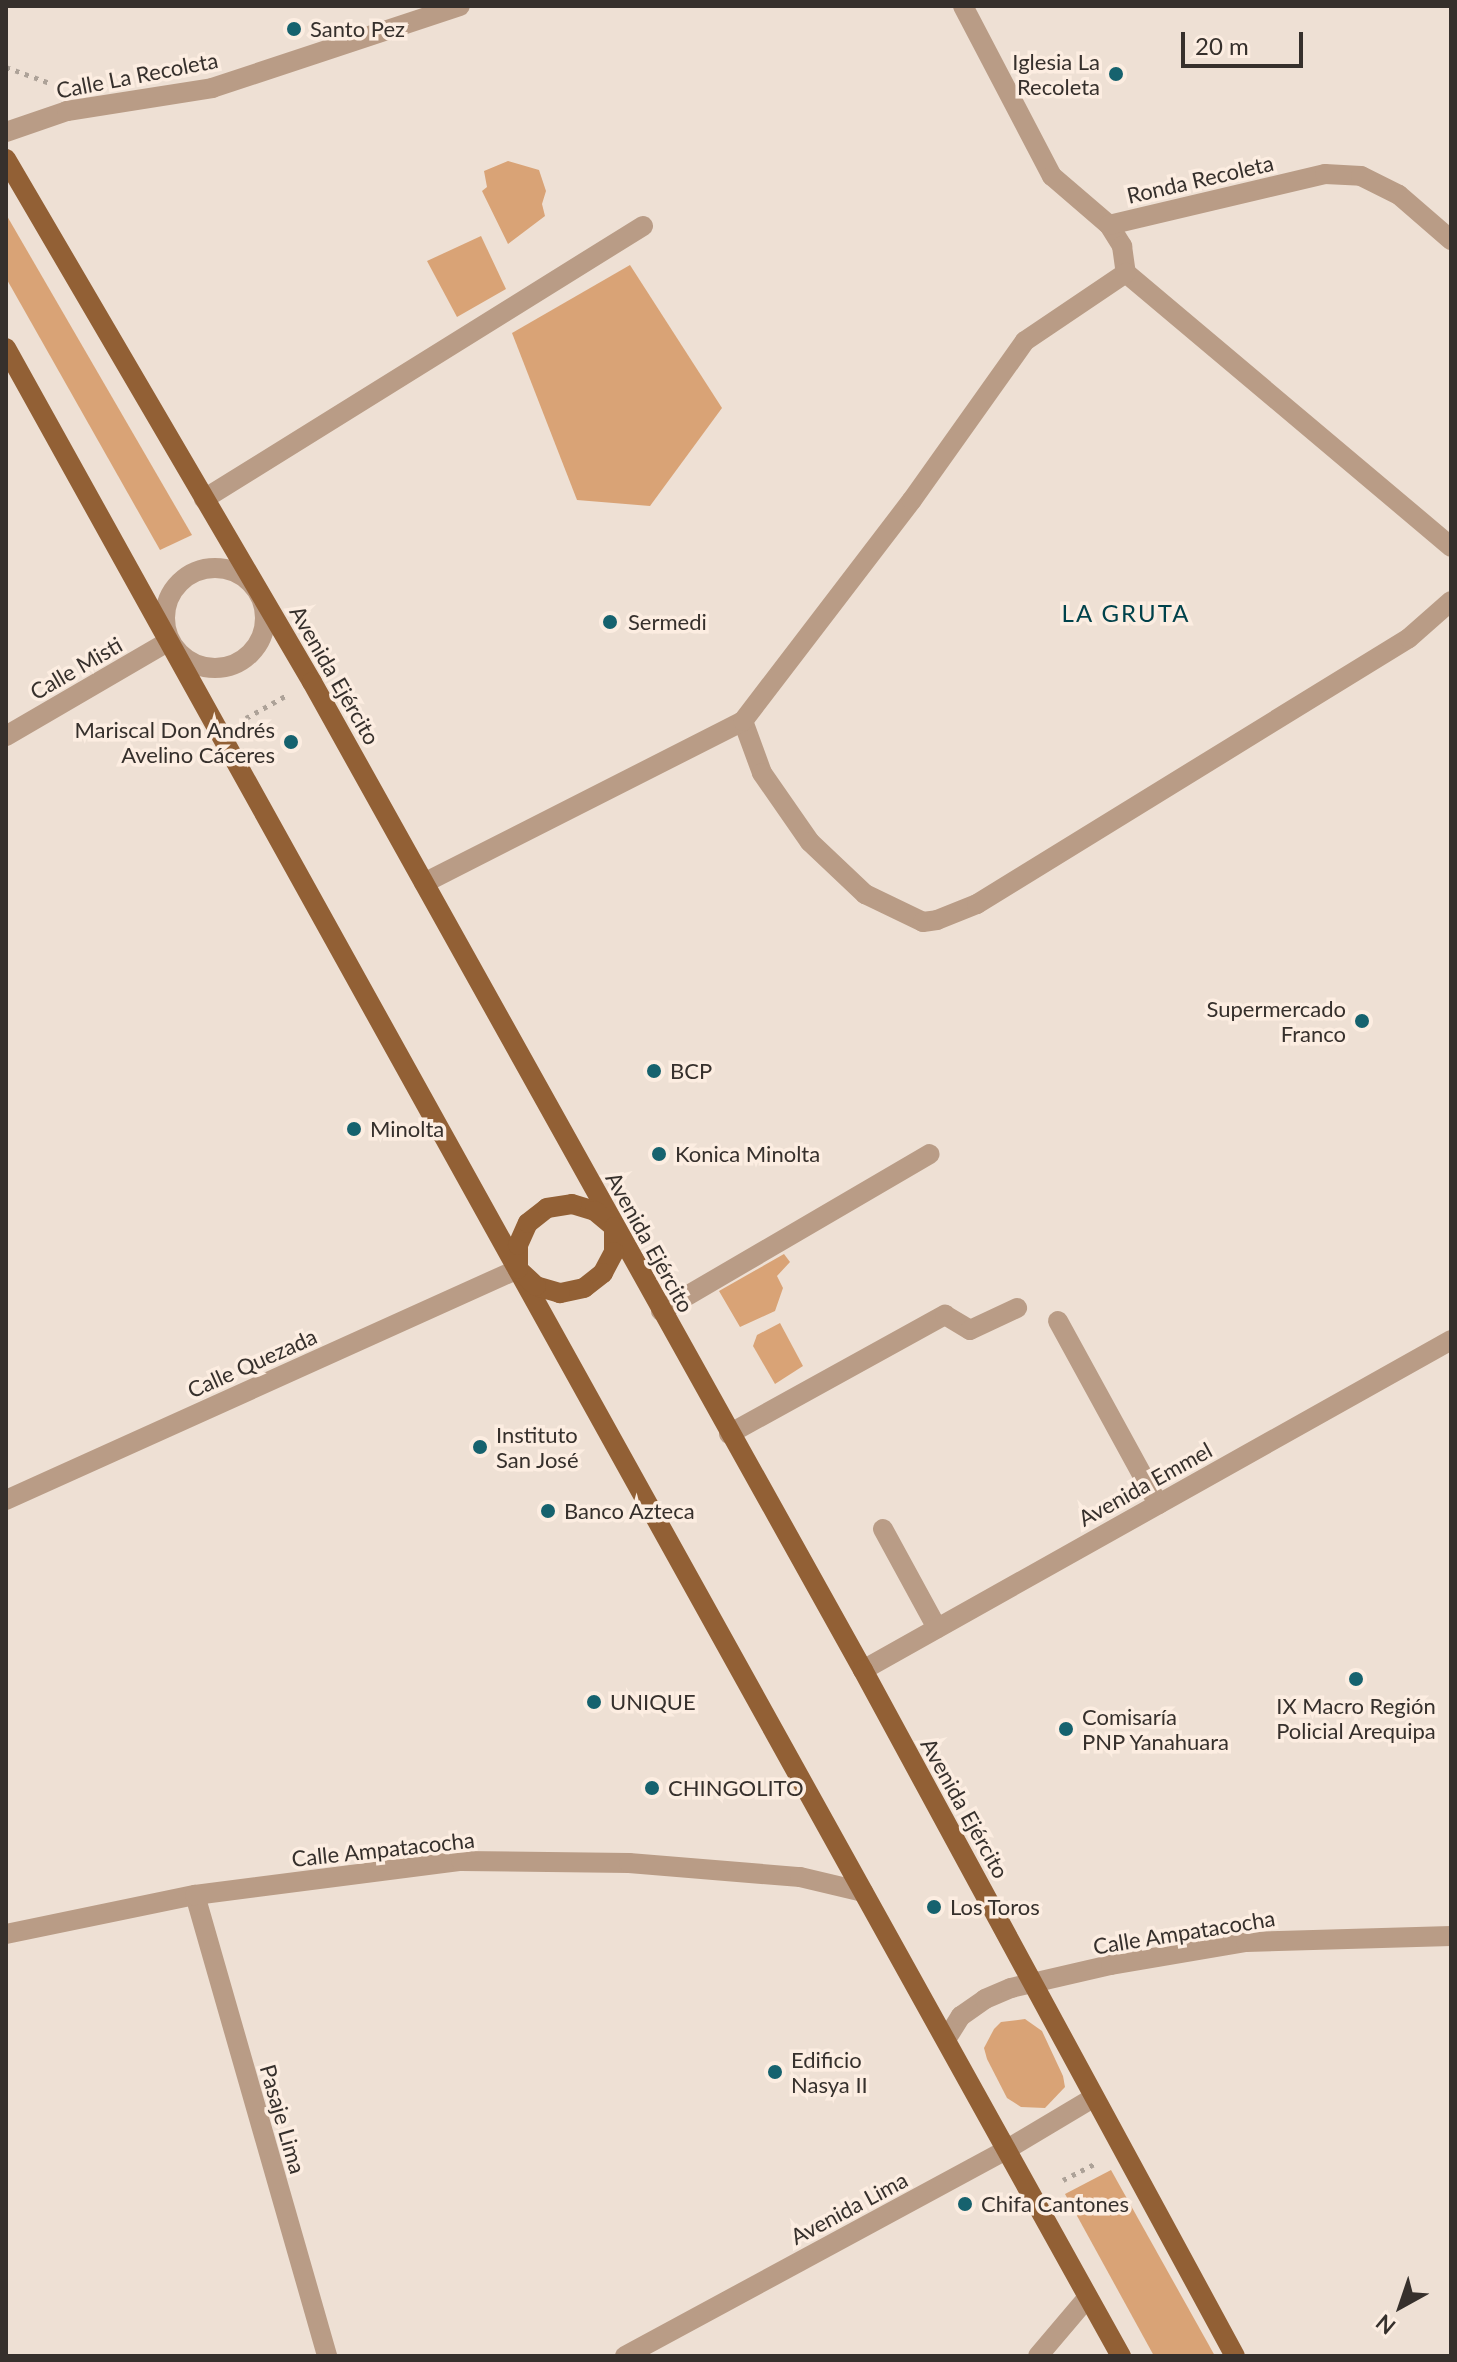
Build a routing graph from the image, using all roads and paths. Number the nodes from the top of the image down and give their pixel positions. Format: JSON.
{"nodes":[{"id":1,"x":460,"y":6,"type":"edge"},
{"id":2,"x":963,"y":6,"type":"edge"},
{"id":3,"x":6,"y":67,"type":"edge"},
{"id":4,"x":64,"y":88,"type":"dead end"},
{"id":5,"x":6,"y":132,"type":"edge"},
{"id":6,"x":6,"y":159,"type":"edge"},
{"id":7,"x":1109,"y":225,"type":"junction"},
{"id":8,"x":643,"y":226,"type":"dead end"},
{"id":9,"x":1451,"y":240,"type":"edge"},
{"id":10,"x":1126,"y":273,"type":"junction"},
{"id":11,"x":6,"y":348,"type":"edge"},
{"id":12,"x":204,"y":499,"type":"junction"},
{"id":13,"x":1451,"y":547,"type":"edge"},
{"id":14,"x":262,"y":596,"type":"junction"},
{"id":15,"x":1451,"y":601,"type":"edge"},
{"id":16,"x":169,"y":641,"type":"junction"},
{"id":17,"x":292,"y":692,"type":"dead end"},
{"id":18,"x":242,"y":720,"type":"dead end"},
{"id":19,"x":743,"y":721,"type":"junction"},
{"id":20,"x":6,"y":736,"type":"edge"},
{"id":21,"x":424,"y":883,"type":"junction"},
{"id":22,"x":930,"y":1154,"type":"dead end"},
{"id":23,"x":614,"y":1227,"type":"junction"},
{"id":24,"x":518,"y":1269,"type":"junction"},
{"id":25,"x":1017,"y":1308,"type":"dead end"},
{"id":26,"x":661,"y":1311,"type":"junction"},
{"id":27,"x":1058,"y":1321,"type":"dead end"},
{"id":28,"x":1451,"y":1340,"type":"edge"},
{"id":29,"x":729,"y":1434,"type":"junction"},
{"id":30,"x":6,"y":1500,"type":"edge"},
{"id":31,"x":1158,"y":1504,"type":"junction"},
{"id":32,"x":883,"y":1529,"type":"dead end"},
{"id":33,"x":937,"y":1628,"type":"junction"},
{"id":34,"x":863,"y":1670,"type":"junction"},
{"id":35,"x":863,"y":1892,"type":"junction"},
{"id":36,"x":195,"y":1895,"type":"junction"},
{"id":37,"x":6,"y":1934,"type":"edge"},
{"id":38,"x":1451,"y":1936,"type":"edge"},
{"id":39,"x":1033,"y":1983,"type":"junction"},
{"id":40,"x":947,"y":2038,"type":"junction"},
{"id":41,"x":1093,"y":2098,"type":"junction"},
{"id":42,"x":1004,"y":2151,"type":"junction"},
{"id":43,"x":1104,"y":2159,"type":"dead end"},
{"id":44,"x":1063,"y":2180,"type":"dead end"},
{"id":45,"x":1088,"y":2297,"type":"junction"},
{"id":46,"x":327,"y":2356,"type":"edge"},
{"id":47,"x":625,"y":2356,"type":"edge"},
{"id":48,"x":1038,"y":2356,"type":"edge"},
{"id":49,"x":1121,"y":2356,"type":"edge"},
{"id":50,"x":1235,"y":2356,"type":"edge"}],
"edges":[{"from":1,"to":5,"type":"street","name":"Calle La Recoleta"},
{"from":2,"to":7,"type":"street","name":"Ronda Recoleta"},
{"from":3,"to":4,"type":"path"},
{"from":6,"to":12,"type":"main road","name":"Avenida Ejército"},
{"from":7,"to":9,"type":"street","name":"Ronda Recoleta"},
{"from":7,"to":10,"type":"street"},
{"from":8,"to":12,"type":"street"},
{"from":10,"to":13,"type":"street"},
{"from":10,"to":19,"type":"street"},
{"from":11,"to":16,"type":"main road"},
{"from":12,"to":14,"type":"main road","name":"Avenida Ejército"},
{"from":14,"to":16,"type":"street"},
{"from":14,"to":16,"type":"street"},
{"from":14,"to":21,"type":"main road","name":"Avenida Ejército"},
{"from":15,"to":19,"type":"street"},
{"from":16,"to":20,"type":"street","name":"Calle Misti"},
{"from":16,"to":24,"type":"main road"},
{"from":17,"to":18,"type":"path"},
{"from":19,"to":21,"type":"street"},
{"from":21,"to":23,"type":"main road","name":"Avenida Ejército"},
{"from":22,"to":26,"type":"street"},
{"from":23,"to":24,"type":"main road"},
{"from":23,"to":24,"type":"main road"},
{"from":23,"to":26,"type":"main road","name":"Avenida Ejército"},
{"from":24,"to":30,"type":"street","name":"Calle Quezada"},
{"from":24,"to":35,"type":"main road"},
{"from":25,"to":29,"type":"street"},
{"from":26,"to":29,"type":"main road","name":"Avenida Ejército"},
{"from":27,"to":31,"type":"street"},
{"from":28,"to":31,"type":"street","name":"Avenida Emmel"},
{"from":29,"to":34,"type":"main road","name":"Avenida Ejército"},
{"from":31,"to":33,"type":"street","name":"Avenida Emmel"},
{"from":32,"to":33,"type":"street"},
{"from":33,"to":34,"type":"street","name":"Avenida Emmel"},
{"from":34,"to":39,"type":"main road","name":"Avenida Ejército"},
{"from":35,"to":36,"type":"street","name":"Calle Ampatacocha"},
{"from":35,"to":40,"type":"main road"},
{"from":36,"to":37,"type":"street","name":"Calle Ampatacocha"},
{"from":36,"to":46,"type":"street","name":"Pasaje Lima"},
{"from":38,"to":39,"type":"street","name":"Calle Ampatacocha"},
{"from":39,"to":40,"type":"street","name":"Calle Ampatacocha"},
{"from":39,"to":41,"type":"main road","name":"Avenida Ejército"},
{"from":40,"to":42,"type":"main road"},
{"from":41,"to":42,"type":"street","name":"Avenida Lima"},
{"from":41,"to":50,"type":"main road","name":"Avenida Ejército"},
{"from":42,"to":45,"type":"main road"},
{"from":42,"to":47,"type":"street","name":"Avenida Lima"},
{"from":43,"to":44,"type":"path"},
{"from":45,"to":48,"type":"street"},
{"from":45,"to":49,"type":"main road"}]}
